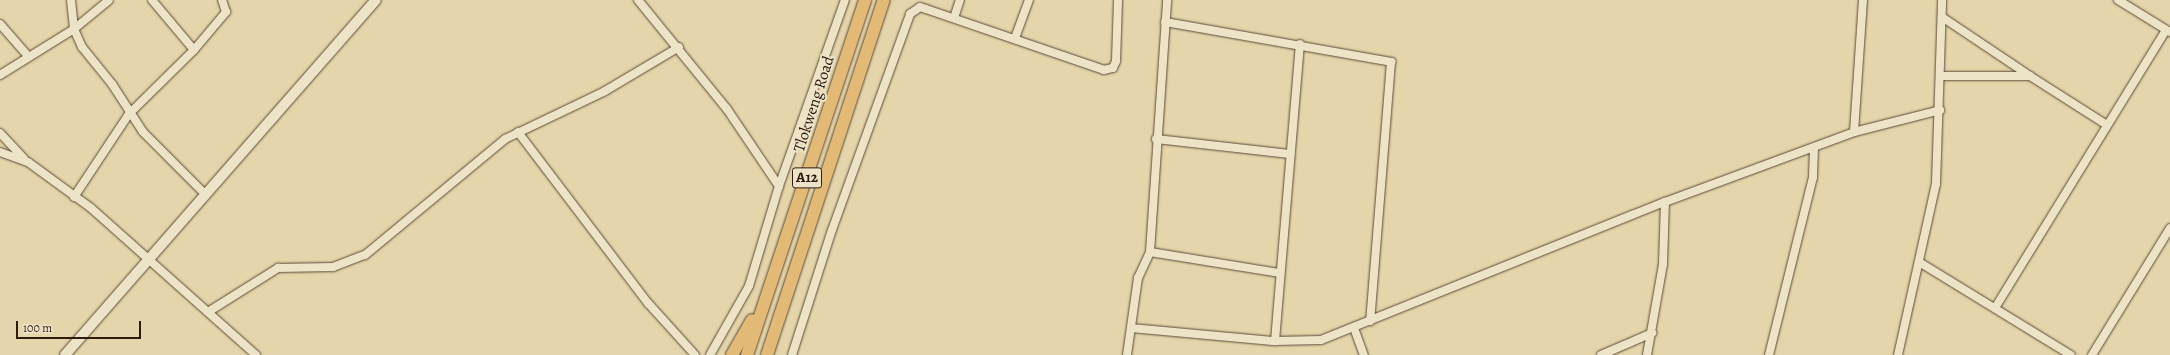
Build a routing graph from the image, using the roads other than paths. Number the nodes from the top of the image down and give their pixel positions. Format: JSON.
{"nodes":[{"id":1,"x":71,"y":0,"type":"edge"},
{"id":2,"x":108,"y":0,"type":"edge"},
{"id":3,"x":152,"y":0,"type":"edge"},
{"id":4,"x":222,"y":0,"type":"edge"},
{"id":5,"x":376,"y":0,"type":"edge"},
{"id":6,"x":638,"y":0,"type":"edge"},
{"id":7,"x":845,"y":0,"type":"edge"},
{"id":8,"x":865,"y":0,"type":"edge"},
{"id":9,"x":884,"y":0,"type":"edge"},
{"id":10,"x":960,"y":0,"type":"edge"},
{"id":11,"x":1029,"y":0,"type":"edge"},
{"id":12,"x":1118,"y":0,"type":"edge"},
{"id":13,"x":1167,"y":0,"type":"edge"},
{"id":14,"x":1863,"y":0,"type":"edge"},
{"id":15,"x":1942,"y":0,"type":"edge"},
{"id":16,"x":2118,"y":0,"type":"edge"},
{"id":17,"x":1942,"y":17,"type":"junction"},
{"id":18,"x":954,"y":18,"type":"junction"},
{"id":19,"x":1165,"y":22,"type":"junction"},
{"id":20,"x":0,"y":24,"type":"edge"},
{"id":21,"x":74,"y":29,"type":"junction"},
{"id":22,"x":2168,"y":31,"type":"edge"},
{"id":23,"x":1015,"y":38,"type":"junction"},
{"id":24,"x":1300,"y":44,"type":"junction"},
{"id":25,"x":679,"y":47,"type":"junction"},
{"id":26,"x":194,"y":50,"type":"junction"},
{"id":27,"x":29,"y":57,"type":"junction"},
{"id":28,"x":0,"y":76,"type":"edge"},
{"id":29,"x":1941,"y":76,"type":"junction"},
{"id":30,"x":2030,"y":76,"type":"junction"},
{"id":31,"x":1940,"y":110,"type":"junction"},
{"id":32,"x":130,"y":114,"type":"junction"},
{"id":33,"x":2107,"y":125,"type":"junction"},
{"id":34,"x":518,"y":132,"type":"junction"},
{"id":35,"x":1854,"y":132,"type":"junction"},
{"id":36,"x":0,"y":133,"type":"edge"},
{"id":37,"x":1156,"y":139,"type":"junction"},
{"id":38,"x":1814,"y":149,"type":"junction"},
{"id":39,"x":0,"y":152,"type":"edge"},
{"id":40,"x":1290,"y":154,"type":"junction"},
{"id":41,"x":28,"y":162,"type":"junction"},
{"id":42,"x":779,"y":186,"type":"junction"},
{"id":43,"x":205,"y":194,"type":"junction"},
{"id":44,"x":74,"y":196,"type":"junction"},
{"id":45,"x":1665,"y":202,"type":"junction"},
{"id":46,"x":2170,"y":228,"type":"edge"},
{"id":47,"x":1150,"y":252,"type":"junction"},
{"id":48,"x":148,"y":258,"type":"junction"},
{"id":49,"x":1919,"y":262,"type":"junction"},
{"id":50,"x":1280,"y":273,"type":"junction"},
{"id":51,"x":763,"y":300,"type":"junction"},
{"id":52,"x":1995,"y":308,"type":"junction"},
{"id":53,"x":208,"y":312,"type":"junction"},
{"id":54,"x":1370,"y":321,"type":"junction"},
{"id":55,"x":1131,"y":328,"type":"junction"},
{"id":56,"x":1354,"y":328,"type":"junction"},
{"id":57,"x":1652,"y":333,"type":"junction"},
{"id":58,"x":1275,"y":341,"type":"junction"},
{"id":59,"x":65,"y":355,"type":"edge"},
{"id":60,"x":256,"y":355,"type":"edge"},
{"id":61,"x":695,"y":355,"type":"edge"},
{"id":62,"x":710,"y":355,"type":"edge"},
{"id":63,"x":732,"y":355,"type":"edge"},
{"id":64,"x":747,"y":355,"type":"edge"},
{"id":65,"x":767,"y":355,"type":"edge"},
{"id":66,"x":792,"y":355,"type":"edge"},
{"id":67,"x":1127,"y":355,"type":"edge"},
{"id":68,"x":1364,"y":355,"type":"edge"},
{"id":69,"x":1601,"y":355,"type":"edge"},
{"id":70,"x":1647,"y":355,"type":"edge"},
{"id":71,"x":1769,"y":355,"type":"edge"},
{"id":72,"x":1898,"y":355,"type":"edge"},
{"id":73,"x":2071,"y":355,"type":"edge"},
{"id":74,"x":2092,"y":355,"type":"edge"}],
"edges":[{"from":1,"to":21,"type":"street"},
{"from":2,"to":21,"type":"street"},
{"from":3,"to":26,"type":"street"},
{"from":4,"to":26,"type":"street"},
{"from":5,"to":43,"type":"street"},
{"from":6,"to":25,"type":"street"},
{"from":7,"to":42,"type":"street"},
{"from":8,"to":51,"type":"main road","name":"Tlokweng Road","number":"A12"},
{"from":9,"to":65,"type":"main road","name":"Tlokweng Road","number":"A12"},
{"from":10,"to":18,"type":"street"},
{"from":11,"to":23,"type":"street"},
{"from":12,"to":23,"type":"street"},
{"from":13,"to":19,"type":"street"},
{"from":14,"to":35,"type":"street"},
{"from":15,"to":17,"type":"street"},
{"from":16,"to":22,"type":"street"},
{"from":17,"to":29,"type":"street"},
{"from":17,"to":30,"type":"street"},
{"from":18,"to":23,"type":"street"},
{"from":18,"to":66,"type":"street"},
{"from":19,"to":24,"type":"street"},
{"from":19,"to":37,"type":"street"},
{"from":20,"to":27,"type":"street"},
{"from":21,"to":27,"type":"street"},
{"from":21,"to":32,"type":"street"},
{"from":22,"to":33,"type":"street"},
{"from":24,"to":40,"type":"street"},
{"from":24,"to":54,"type":"street"},
{"from":25,"to":34,"type":"street"},
{"from":25,"to":42,"type":"street"},
{"from":26,"to":32,"type":"street"},
{"from":27,"to":28,"type":"street"},
{"from":29,"to":30,"type":"street"},
{"from":29,"to":31,"type":"street"},
{"from":30,"to":33,"type":"street"},
{"from":31,"to":35,"type":"street"},
{"from":31,"to":49,"type":"street"},
{"from":32,"to":43,"type":"street"},
{"from":32,"to":44,"type":"street"},
{"from":33,"to":52,"type":"street"},
{"from":34,"to":53,"type":"street"},
{"from":34,"to":61,"type":"street"},
{"from":35,"to":38,"type":"street"},
{"from":36,"to":41,"type":"street"},
{"from":37,"to":40,"type":"street"},
{"from":37,"to":47,"type":"street"},
{"from":38,"to":45,"type":"street"},
{"from":38,"to":71,"type":"street"},
{"from":39,"to":41,"type":"street"},
{"from":40,"to":50,"type":"street"},
{"from":41,"to":44,"type":"street"},
{"from":42,"to":62,"type":"street"},
{"from":43,"to":48,"type":"street"},
{"from":44,"to":48,"type":"street"},
{"from":45,"to":54,"type":"street"},
{"from":45,"to":57,"type":"street"},
{"from":46,"to":74,"type":"street"},
{"from":47,"to":50,"type":"street"},
{"from":47,"to":55,"type":"street"},
{"from":48,"to":53,"type":"street"},
{"from":48,"to":59,"type":"street"},
{"from":49,"to":52,"type":"street"},
{"from":49,"to":72,"type":"street"},
{"from":50,"to":58,"type":"street"},
{"from":51,"to":63,"type":"main road"},
{"from":51,"to":64,"type":"main road","name":"Tlokweng Road","number":"A12"},
{"from":52,"to":73,"type":"street"},
{"from":53,"to":60,"type":"street"},
{"from":54,"to":56,"type":"street"},
{"from":55,"to":58,"type":"street"},
{"from":55,"to":67,"type":"street"},
{"from":56,"to":58,"type":"street"},
{"from":56,"to":68,"type":"street"},
{"from":57,"to":69,"type":"street"},
{"from":57,"to":70,"type":"street"}]}
